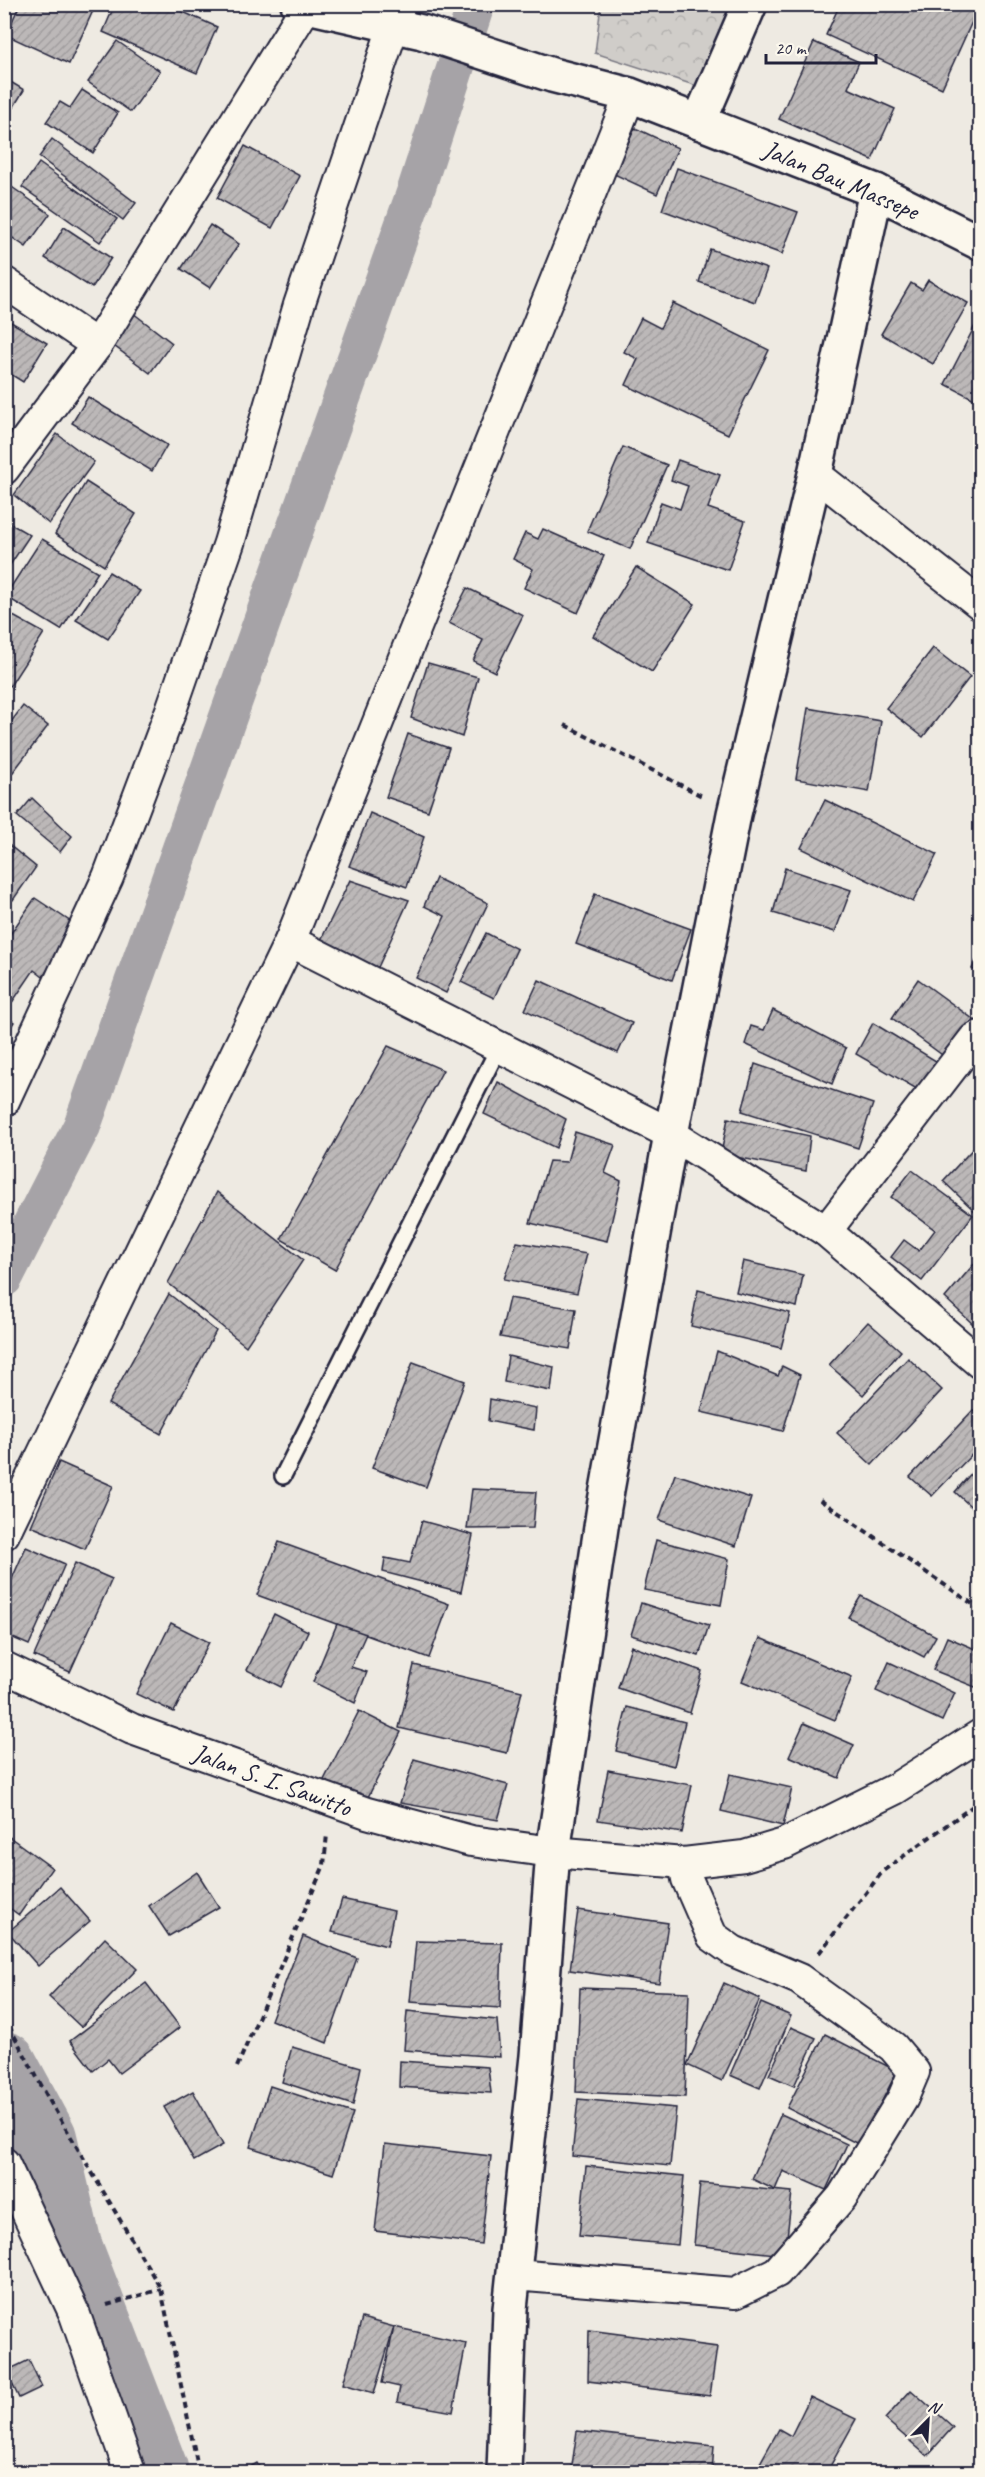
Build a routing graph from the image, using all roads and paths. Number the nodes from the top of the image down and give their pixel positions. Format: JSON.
{"nodes":[{"id":1,"x":750,"y":4,"type":"edge"},
{"id":2,"x":302,"y":6,"type":"edge"},
{"id":3,"x":405,"y":21,"type":"edge"},
{"id":4,"x":630,"y":95,"type":"junction"},
{"id":5,"x":699,"y":122,"type":"junction"},
{"id":6,"x":876,"y":191,"type":"junction"},
{"id":7,"x":981,"y":243,"type":"edge"},
{"id":8,"x":4,"y":282,"type":"edge"},
{"id":9,"x":97,"y":345,"type":"junction"},
{"id":10,"x":4,"y":469,"type":"edge"},
{"id":11,"x":815,"y":474,"type":"junction"},
{"id":12,"x":981,"y":604,"type":"edge"},
{"id":13,"x":565,"y":725,"type":"dead end"},
{"id":14,"x":734,"y":814,"type":"junction"},
{"id":15,"x":290,"y":941,"type":"junction"},
{"id":16,"x":981,"y":1036,"type":"edge"},
{"id":17,"x":499,"y":1047,"type":"junction"},
{"id":18,"x":4,"y":1101,"type":"edge"},
{"id":19,"x":671,"y":1134,"type":"junction"},
{"id":20,"x":826,"y":1231,"type":"junction"},
{"id":21,"x":981,"y":1363,"type":"edge"},
{"id":22,"x":283,"y":1476,"type":"dead end"},
{"id":23,"x":820,"y":1500,"type":"dead end"},
{"id":24,"x":4,"y":1534,"type":"edge"},
{"id":25,"x":981,"y":1609,"type":"edge"},
{"id":26,"x":4,"y":1668,"type":"edge"},
{"id":27,"x":981,"y":1735,"type":"edge"},
{"id":28,"x":981,"y":1801,"type":"edge"},
{"id":29,"x":327,"y":1825,"type":"dead end"},
{"id":30,"x":553,"y":1852,"type":"junction"},
{"id":31,"x":689,"y":1882,"type":"junction"},
{"id":32,"x":799,"y":1979,"type":"junction"},
{"id":33,"x":4,"y":2017,"type":"edge"},
{"id":34,"x":237,"y":2067,"type":"dead end"},
{"id":35,"x":4,"y":2163,"type":"edge"},
{"id":36,"x":514,"y":2275,"type":"junction"},
{"id":37,"x":161,"y":2289,"type":"junction"},
{"id":38,"x":75,"y":2315,"type":"junction"},
{"id":39,"x":130,"y":2472,"type":"edge"},
{"id":40,"x":199,"y":2472,"type":"edge"},
{"id":41,"x":504,"y":2472,"type":"edge"}],
"edges":[{"from":1,"to":5,"type":"street"},
{"from":2,"to":3,"type":"street","name":"Jalan Bau Massepe"},
{"from":2,"to":9,"type":"street"},
{"from":3,"to":4,"type":"street","name":"Jalan Bau Massepe"},
{"from":3,"to":18,"type":"street"},
{"from":4,"to":5,"type":"street","name":"Jalan Bau Massepe"},
{"from":4,"to":15,"type":"street"},
{"from":5,"to":6,"type":"street","name":"Jalan Bau Massepe"},
{"from":6,"to":7,"type":"street","name":"Jalan Bau Massepe"},
{"from":6,"to":11,"type":"street"},
{"from":8,"to":9,"type":"street"},
{"from":9,"to":10,"type":"street"},
{"from":11,"to":12,"type":"street"},
{"from":11,"to":14,"type":"street"},
{"from":13,"to":14,"type":"path"},
{"from":14,"to":19,"type":"street"},
{"from":15,"to":17,"type":"street"},
{"from":15,"to":24,"type":"street"},
{"from":16,"to":20,"type":"street"},
{"from":17,"to":19,"type":"street"},
{"from":17,"to":22,"type":"lane"},
{"from":19,"to":20,"type":"street"},
{"from":19,"to":30,"type":"street"},
{"from":20,"to":21,"type":"street"},
{"from":23,"to":25,"type":"path"},
{"from":26,"to":30,"type":"street","name":"Jalan S. I. Sawitto"},
{"from":27,"to":31,"type":"street","name":"Jalan S. I. Sawitto"},
{"from":28,"to":32,"type":"path"},
{"from":29,"to":34,"type":"path"},
{"from":30,"to":31,"type":"street","name":"Jalan S. I. Sawitto"},
{"from":30,"to":36,"type":"street"},
{"from":31,"to":32,"type":"street"},
{"from":32,"to":36,"type":"street"},
{"from":33,"to":37,"type":"path"},
{"from":35,"to":38,"type":"street"},
{"from":36,"to":41,"type":"street"},
{"from":37,"to":38,"type":"path"},
{"from":37,"to":40,"type":"path"},
{"from":38,"to":39,"type":"street"}]}
